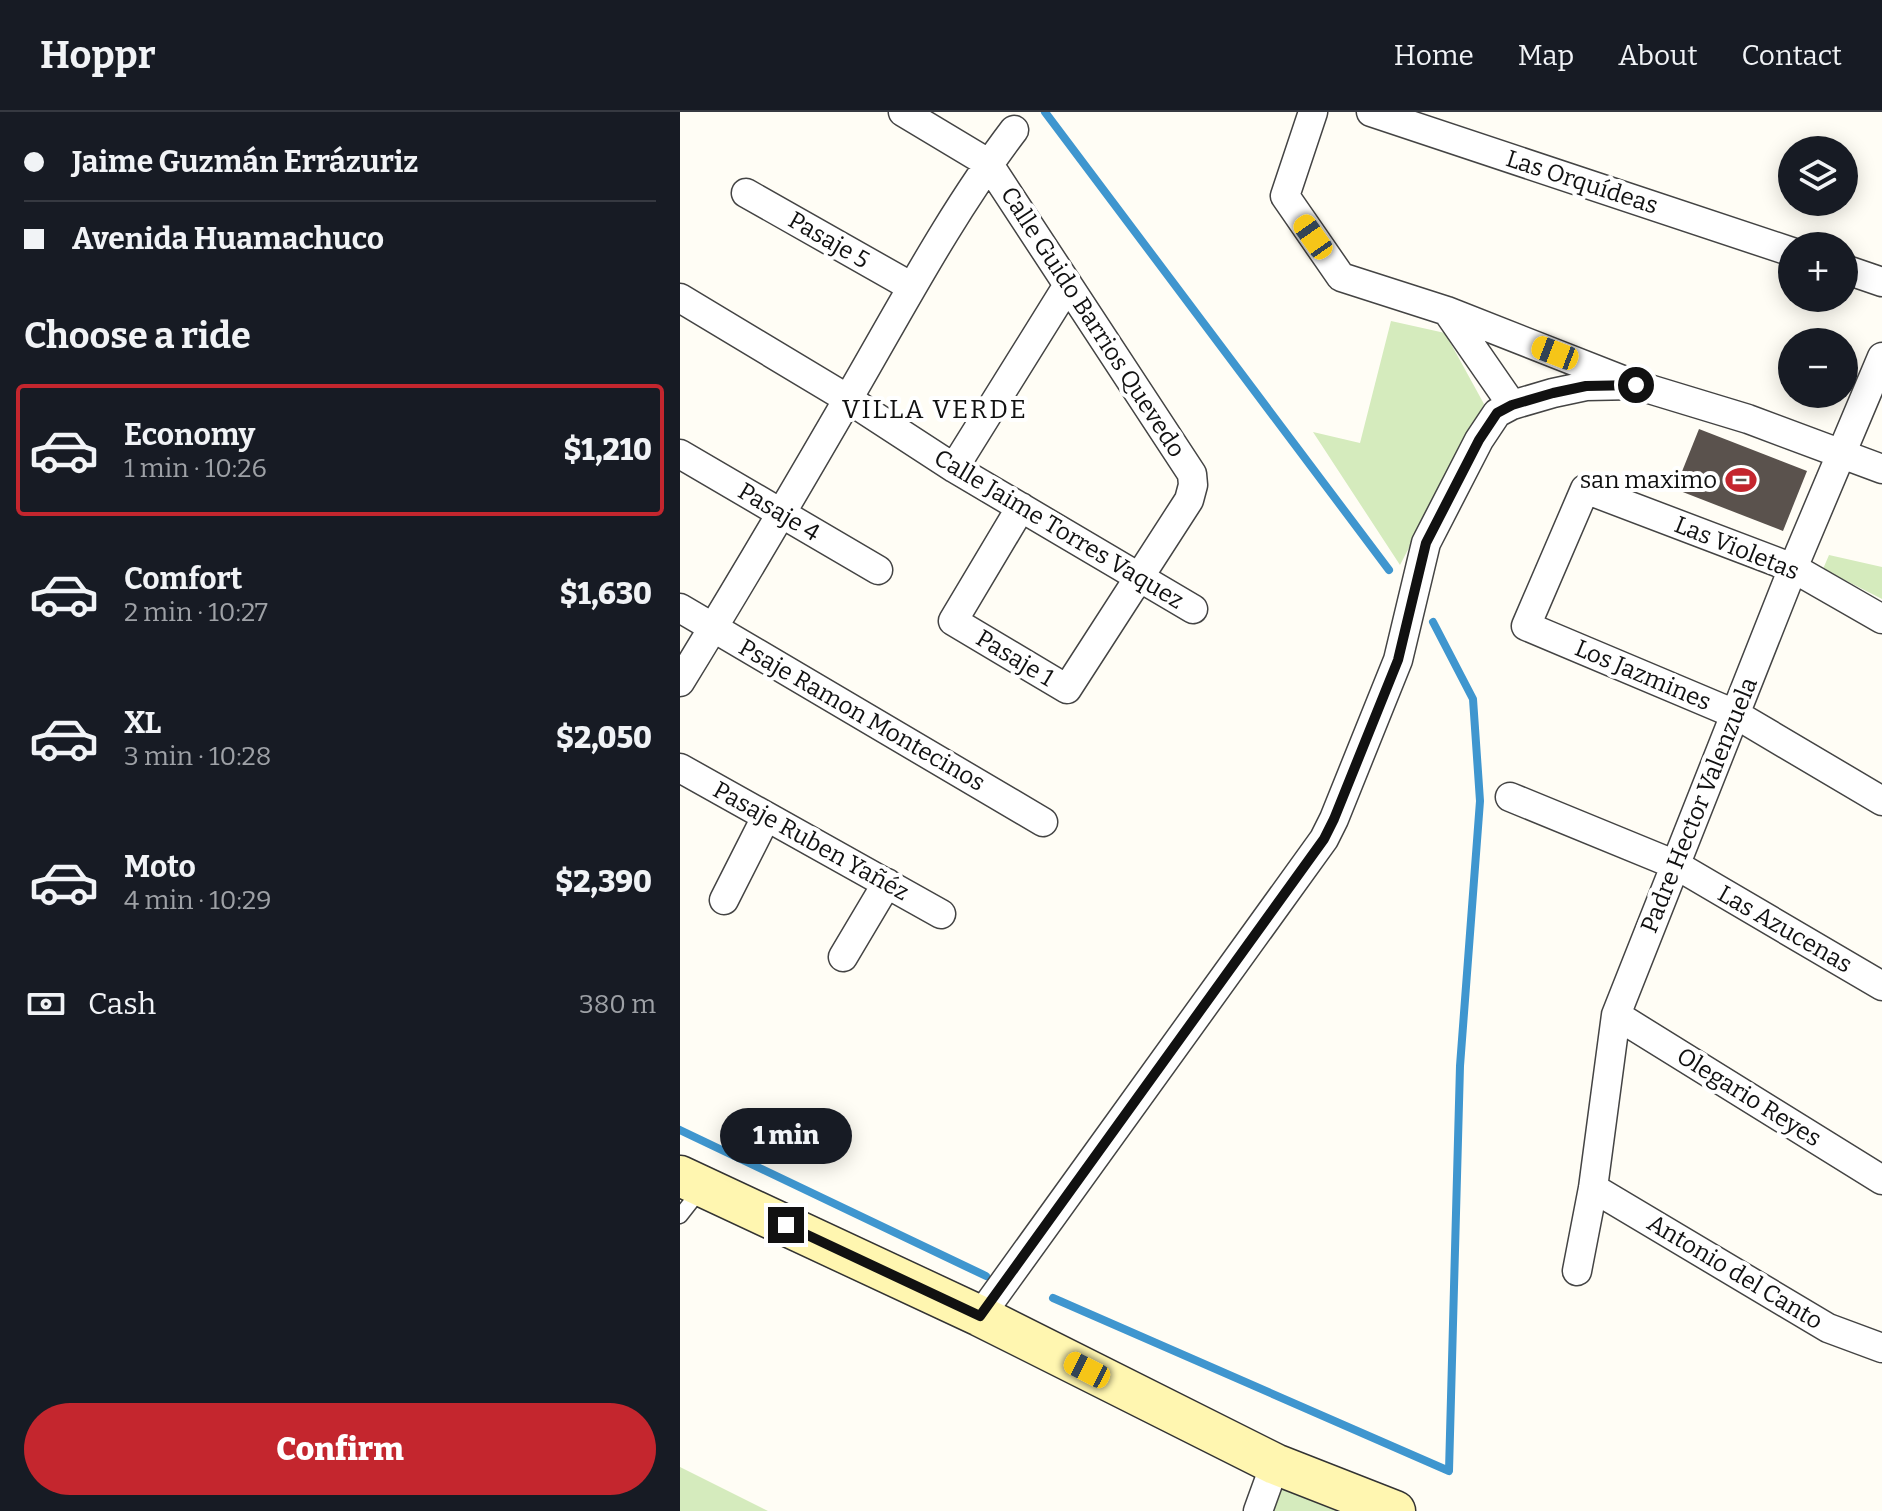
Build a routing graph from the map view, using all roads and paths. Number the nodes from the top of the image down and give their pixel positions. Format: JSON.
{"nodes":[{"id":1,"x":903,"y":112,"type":"edge"},
{"id":2,"x":1313,"y":112,"type":"edge"},
{"id":3,"x":1371,"y":112,"type":"edge"},
{"id":4,"x":933,"y":123,"type":"edge"},
{"id":5,"x":1014,"y":130,"type":"dead end"},
{"id":6,"x":988,"y":163,"type":"junction"},
{"id":7,"x":746,"y":193,"type":"dead end"},
{"id":8,"x":1778,"y":247,"type":"edge"},
{"id":9,"x":1858,"y":274,"type":"edge"},
{"id":10,"x":1882,"y":282,"type":"edge"},
{"id":11,"x":1068,"y":285,"type":"junction"},
{"id":12,"x":912,"y":287,"type":"junction"},
{"id":13,"x":680,"y":298,"type":"edge"},
{"id":14,"x":1447,"y":311,"type":"junction"},
{"id":15,"x":1882,"y":357,"type":"edge"},
{"id":16,"x":1636,"y":385,"type":"junction"},
{"id":17,"x":848,"y":399,"type":"junction"},
{"id":18,"x":1512,"y":405,"type":"junction"},
{"id":19,"x":680,"y":454,"type":"edge"},
{"id":20,"x":1841,"y":455,"type":"junction"},
{"id":21,"x":954,"y":468,"type":"junction"},
{"id":22,"x":1882,"y":469,"type":"edge"},
{"id":23,"x":1021,"y":507,"type":"junction"},
{"id":24,"x":780,"y":513,"type":"junction"},
{"id":25,"x":1793,"y":568,"type":"junction"},
{"id":26,"x":878,"y":570,"type":"dead end"},
{"id":27,"x":1139,"y":577,"type":"junction"},
{"id":28,"x":680,"y":608,"type":"edge"},
{"id":29,"x":1193,"y":609,"type":"dead end"},
{"id":30,"x":1882,"y":619,"type":"edge"},
{"id":31,"x":1526,"y":626,"type":"joint"},
{"id":32,"x":713,"y":628,"type":"junction"},
{"id":33,"x":680,"y":682,"type":"edge"},
{"id":34,"x":1067,"y":689,"type":"joint"},
{"id":35,"x":1735,"y":714,"type":"junction"},
{"id":36,"x":680,"y":768,"type":"edge"},
{"id":37,"x":1510,"y":797,"type":"dead end"},
{"id":38,"x":1882,"y":801,"type":"edge"},
{"id":39,"x":766,"y":817,"type":"junction"},
{"id":40,"x":1043,"y":822,"type":"dead end"},
{"id":41,"x":1676,"y":865,"type":"junction"},
{"id":42,"x":887,"y":883,"type":"junction"},
{"id":43,"x":724,"y":900,"type":"dead end"},
{"id":44,"x":941,"y":914,"type":"dead end"},
{"id":45,"x":843,"y":957,"type":"dead end"},
{"id":46,"x":1882,"y":986,"type":"edge"},
{"id":47,"x":1616,"y":1015,"type":"junction"},
{"id":48,"x":1882,"y":1180,"type":"edge"},
{"id":49,"x":1593,"y":1188,"type":"junction"},
{"id":50,"x":688,"y":1193,"type":"edge"},
{"id":51,"x":1577,"y":1271,"type":"dead end"},
{"id":52,"x":980,"y":1316,"type":"junction"},
{"id":53,"x":1882,"y":1348,"type":"edge"},
{"id":54,"x":1275,"y":1464,"type":"junction"},
{"id":55,"x":1258,"y":1511,"type":"edge"},
{"id":56,"x":1395,"y":1511,"type":"edge"}],
"edges":[{"from":1,"to":4,"type":"street","name":"Calle Guido Barrios Quevedo"},
{"from":2,"to":14,"type":"street"},
{"from":3,"to":8,"type":"street","name":"Las Orquídeas"},
{"from":4,"to":6,"type":"street","name":"Calle Guido Barrios Quevedo"},
{"from":5,"to":6,"type":"street"},
{"from":6,"to":11,"type":"street","name":"Calle Guido Barrios Quevedo"},
{"from":6,"to":12,"type":"street"},
{"from":7,"to":12,"type":"street","name":"Pasaje 5"},
{"from":9,"to":10,"type":"street"},
{"from":11,"to":21,"type":"street"},
{"from":11,"to":27,"type":"street","name":"Calle Guido Barrios Quevedo"},
{"from":12,"to":17,"type":"street"},
{"from":13,"to":17,"type":"street","name":"Calle Jaime Torres Vaquez"},
{"from":14,"to":16,"type":"street"},
{"from":14,"to":18,"type":"street"},
{"from":15,"to":20,"type":"street","name":"Padre Hector Valenzuela"},
{"from":16,"to":18,"type":"street"},
{"from":16,"to":20,"type":"street"},
{"from":17,"to":21,"type":"street","name":"Calle Jaime Torres Vaquez"},
{"from":17,"to":24,"type":"street"},
{"from":18,"to":52,"type":"street"},
{"from":19,"to":24,"type":"street","name":"Pasaje 4"},
{"from":20,"to":22,"type":"street"},
{"from":20,"to":25,"type":"street","name":"Padre Hector Valenzuela"},
{"from":21,"to":23,"type":"street","name":"Calle Jaime Torres Vaquez"},
{"from":23,"to":27,"type":"street","name":"Calle Jaime Torres Vaquez"},
{"from":23,"to":34,"type":"street","name":"Pasaje 1"},
{"from":24,"to":26,"type":"street","name":"Pasaje 4"},
{"from":24,"to":32,"type":"street"},
{"from":25,"to":30,"type":"street","name":"Las Violetas"},
{"from":25,"to":31,"type":"street","name":"Las Violetas"},
{"from":25,"to":35,"type":"street","name":"Padre Hector Valenzuela"},
{"from":27,"to":29,"type":"street","name":"Calle Jaime Torres Vaquez"},
{"from":27,"to":34,"type":"street","name":"Calle Guido Barrios Quevedo"},
{"from":28,"to":32,"type":"street","name":"Psaje Ramon Montecinos"},
{"from":31,"to":35,"type":"street","name":"Los Jazmines"},
{"from":32,"to":33,"type":"street"},
{"from":32,"to":40,"type":"street","name":"Psaje Ramon Montecinos"},
{"from":35,"to":38,"type":"street","name":"Los Jazmines"},
{"from":35,"to":41,"type":"street","name":"Padre Hector Valenzuela"},
{"from":36,"to":39,"type":"street","name":"Pasaje Ruben Yañéz"},
{"from":37,"to":41,"type":"street","name":"Las Azucenas"},
{"from":39,"to":42,"type":"street","name":"Pasaje Ruben Yañéz"},
{"from":39,"to":43,"type":"street"},
{"from":41,"to":46,"type":"street","name":"Las Azucenas"},
{"from":41,"to":47,"type":"street","name":"Padre Hector Valenzuela"},
{"from":42,"to":44,"type":"street","name":"Pasaje Ruben Yañéz"},
{"from":42,"to":45,"type":"street"},
{"from":47,"to":48,"type":"street","name":"Olegario Reyes"},
{"from":47,"to":49,"type":"street","name":"Padre Hector Valenzuela"},
{"from":49,"to":51,"type":"street","name":"Padre Hector Valenzuela"},
{"from":49,"to":53,"type":"street","name":"Antonio del Canto"},
{"from":50,"to":52,"type":"main road"},
{"from":52,"to":54,"type":"main road"},
{"from":54,"to":55,"type":"street"},
{"from":54,"to":56,"type":"main road"}]}
